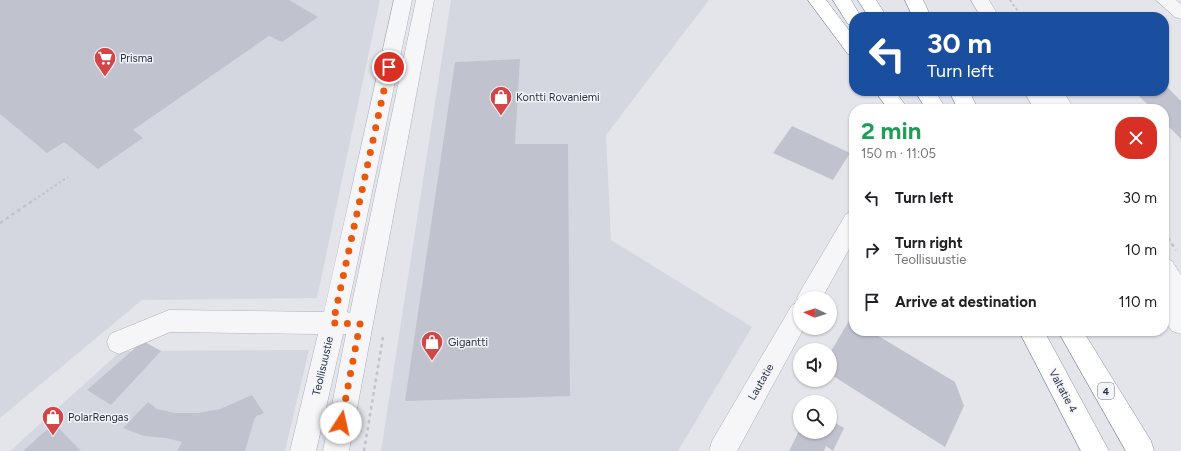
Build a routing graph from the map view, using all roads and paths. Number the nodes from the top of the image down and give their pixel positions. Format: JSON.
{"nodes":[{"id":1,"x":403,"y":0,"type":"edge"},
{"id":2,"x":425,"y":0,"type":"edge"},
{"id":3,"x":817,"y":0,"type":"edge"},
{"id":4,"x":842,"y":0,"type":"edge"},
{"id":5,"x":867,"y":0,"type":"edge"},
{"id":6,"x":914,"y":0,"type":"edge"},
{"id":7,"x":980,"y":0,"type":"edge"},
{"id":8,"x":997,"y":0,"type":"edge"},
{"id":9,"x":1010,"y":0,"type":"edge"},
{"id":10,"x":1166,"y":0,"type":"edge"},
{"id":11,"x":849,"y":12,"type":"edge"},
{"id":12,"x":875,"y":12,"type":"edge"},
{"id":13,"x":920,"y":12,"type":"edge"},
{"id":14,"x":987,"y":12,"type":"edge"},
{"id":15,"x":1003,"y":12,"type":"edge"},
{"id":16,"x":1018,"y":12,"type":"edge"},
{"id":17,"x":1181,"y":14,"type":"edge"},
{"id":18,"x":849,"y":43,"type":"edge"},
{"id":19,"x":68,"y":177,"type":"dead end"},
{"id":20,"x":0,"y":223,"type":"edge"},
{"id":21,"x":849,"y":229,"type":"edge"},
{"id":22,"x":1170,"y":260,"type":"edge"},
{"id":23,"x":813,"y":291,"type":"edge"},
{"id":24,"x":1181,"y":296,"type":"edge"},
{"id":25,"x":1169,"y":307,"type":"edge"},
{"id":26,"x":1181,"y":322,"type":"edge"},
{"id":27,"x":333,"y":323,"type":"junction"},
{"id":28,"x":360,"y":324,"type":"junction"},
{"id":29,"x":793,"y":325,"type":"edge"},
{"id":30,"x":1034,"y":336,"type":"edge"},
{"id":31,"x":1073,"y":336,"type":"edge"},
{"id":32,"x":1082,"y":336,"type":"edge"},
{"id":33,"x":119,"y":342,"type":"dead end"},
{"id":34,"x":1127,"y":426,"type":"junction"},
{"id":35,"x":303,"y":451,"type":"edge"},
{"id":36,"x":336,"y":451,"type":"edge"},
{"id":37,"x":722,"y":451,"type":"edge"},
{"id":38,"x":1096,"y":451,"type":"edge"},
{"id":39,"x":1141,"y":451,"type":"edge"}],
"edges":[{"from":1,"to":27,"type":"street","name":"Teollisuustie"},
{"from":2,"to":28,"type":"street"},
{"from":3,"to":18,"type":"highway"},
{"from":4,"to":11,"type":"highway"},
{"from":5,"to":12,"type":"highway"},
{"from":6,"to":13,"type":"highway"},
{"from":7,"to":14,"type":"street"},
{"from":8,"to":15,"type":"street"},
{"from":9,"to":16,"type":"path"},
{"from":10,"to":17,"type":"street"},
{"from":19,"to":20,"type":"path"},
{"from":21,"to":23,"type":"street"},
{"from":22,"to":24,"type":"street"},
{"from":25,"to":26,"type":"street"},
{"from":27,"to":28,"type":"street"},
{"from":27,"to":33,"type":"street"},
{"from":27,"to":35,"type":"street","name":"Teollisuustie"},
{"from":28,"to":36,"type":"street"},
{"from":29,"to":37,"type":"street","name":"Lautatie"},
{"from":30,"to":38,"type":"highway","name":"Valtatie 4"},
{"from":31,"to":34,"type":"highway","number":"4"},
{"from":32,"to":34,"type":"highway"},
{"from":34,"to":39,"type":"highway","number":"4"}]}
